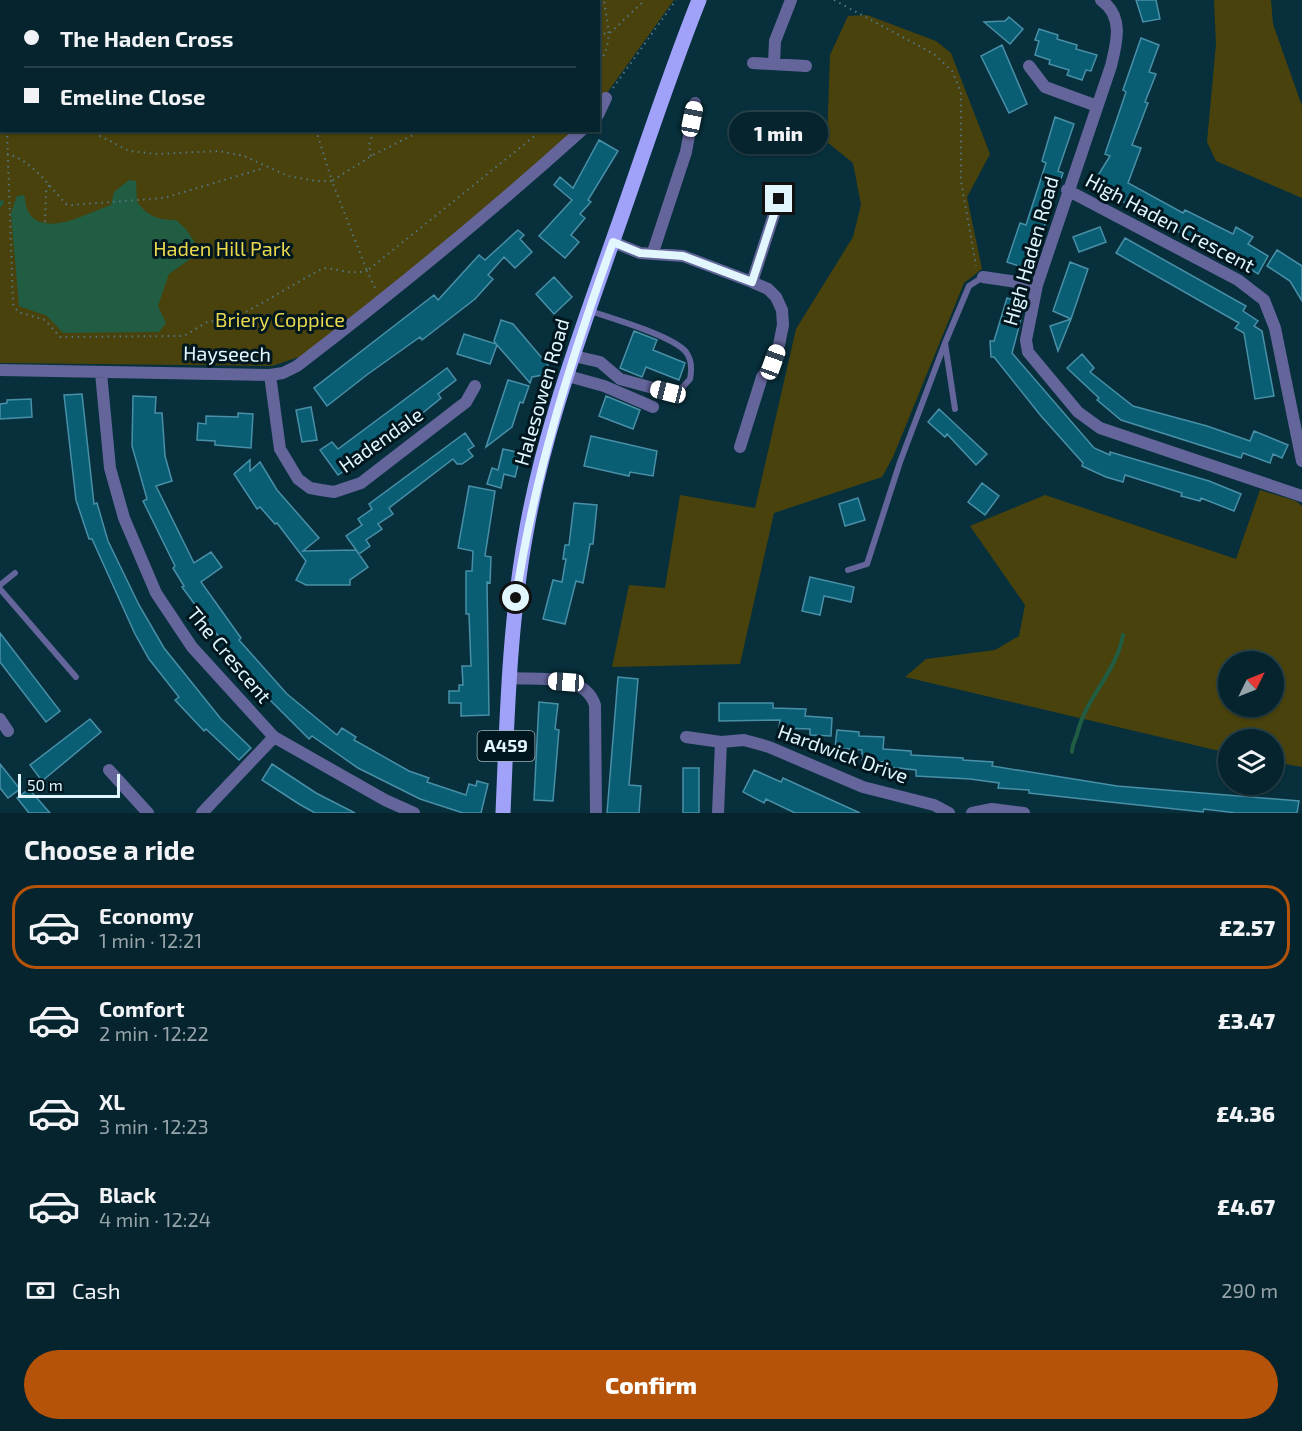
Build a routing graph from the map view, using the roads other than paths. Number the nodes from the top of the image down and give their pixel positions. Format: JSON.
{"nodes":[{"id":1,"x":699,"y":0,"type":"edge"},
{"id":2,"x":791,"y":0,"type":"edge"},
{"id":3,"x":1101,"y":0,"type":"edge"},
{"id":4,"x":753,"y":63,"type":"dead end"},
{"id":5,"x":774,"y":64,"type":"junction"},
{"id":6,"x":806,"y":66,"type":"dead end"},
{"id":7,"x":1029,"y":66,"type":"dead end"},
{"id":8,"x":606,"y":98,"type":"road end"},
{"id":9,"x":695,"y":103,"type":"dead end"},
{"id":10,"x":1097,"y":106,"type":"junction"},
{"id":11,"x":600,"y":111,"type":"edge"},
{"id":12,"x":580,"y":132,"type":"edge"},
{"id":13,"x":1067,"y":190,"type":"junction"},
{"id":14,"x":779,"y":199,"type":"dead end"},
{"id":15,"x":613,"y":242,"type":"junction"},
{"id":16,"x":652,"y":252,"type":"junction"},
{"id":17,"x":982,"y":277,"type":"joint"},
{"id":18,"x":752,"y":282,"type":"junction"},
{"id":19,"x":1037,"y":285,"type":"junction"},
{"id":20,"x":589,"y":310,"type":"junction"},
{"id":21,"x":945,"y":343,"type":"junction"},
{"id":22,"x":574,"y":356,"type":"junction"},
{"id":23,"x":0,"y":370,"type":"edge"},
{"id":24,"x":100,"y":373,"type":"junction"},
{"id":25,"x":270,"y":375,"type":"junction"},
{"id":26,"x":568,"y":376,"type":"junction"},
{"id":27,"x":476,"y":386,"type":"dead end"},
{"id":28,"x":668,"y":392,"type":"joint"},
{"id":29,"x":653,"y":407,"type":"dead end"},
{"id":30,"x":955,"y":410,"type":"dead end"},
{"id":31,"x":740,"y":447,"type":"dead end"},
{"id":32,"x":1302,"y":461,"type":"edge"},
{"id":33,"x":1302,"y":496,"type":"edge"},
{"id":34,"x":848,"y":570,"type":"dead end"},
{"id":35,"x":15,"y":573,"type":"dead end"},
{"id":36,"x":0,"y":587,"type":"edge"},
{"id":37,"x":76,"y":677,"type":"dead end"},
{"id":38,"x":509,"y":678,"type":"junction"},
{"id":39,"x":0,"y":719,"type":"edge"},
{"id":40,"x":8,"y":731,"type":"dead end"},
{"id":41,"x":274,"y":737,"type":"junction"},
{"id":42,"x":686,"y":737,"type":"dead end"},
{"id":43,"x":721,"y":742,"type":"junction"},
{"id":44,"x":109,"y":770,"type":"dead end"},
{"id":45,"x":148,"y":813,"type":"edge"},
{"id":46,"x":202,"y":813,"type":"edge"},
{"id":47,"x":414,"y":813,"type":"edge"},
{"id":48,"x":503,"y":813,"type":"edge"},
{"id":49,"x":596,"y":813,"type":"edge"},
{"id":50,"x":718,"y":813,"type":"edge"},
{"id":51,"x":949,"y":813,"type":"edge"},
{"id":52,"x":972,"y":813,"type":"edge"},
{"id":53,"x":1024,"y":813,"type":"edge"}],
"edges":[{"from":1,"to":15,"type":"main road","name":"Halesowen Road","number":"A459"},
{"from":2,"to":5,"type":"street"},
{"from":3,"to":10,"type":"street","name":"High Haden Road"},
{"from":4,"to":5,"type":"street"},
{"from":5,"to":6,"type":"street"},
{"from":7,"to":10,"type":"street"},
{"from":8,"to":11,"type":"street"},
{"from":9,"to":16,"type":"street"},
{"from":10,"to":13,"type":"street","name":"High Haden Road"},
{"from":12,"to":25,"type":"street","name":"Hayseech"},
{"from":13,"to":19,"type":"street","name":"High Haden Road"},
{"from":13,"to":32,"type":"street","name":"High Haden Crescent"},
{"from":14,"to":18,"type":"street"},
{"from":15,"to":16,"type":"street"},
{"from":15,"to":20,"type":"main road","name":"Halesowen Road","number":"A459"},
{"from":16,"to":18,"type":"street"},
{"from":17,"to":19,"type":"street"},
{"from":17,"to":21,"type":"lane"},
{"from":18,"to":31,"type":"street"},
{"from":19,"to":33,"type":"street","name":"High Haden Road"},
{"from":20,"to":22,"type":"main road","name":"Halesowen Road","number":"A459"},
{"from":20,"to":28,"type":"lane"},
{"from":21,"to":30,"type":"lane"},
{"from":21,"to":34,"type":"lane"},
{"from":22,"to":26,"type":"main road","name":"Halesowen Road","number":"A459"},
{"from":22,"to":28,"type":"street"},
{"from":23,"to":24,"type":"street","name":"Hayseech"},
{"from":24,"to":25,"type":"street","name":"Hayseech"},
{"from":24,"to":41,"type":"street","name":"The Crescent"},
{"from":25,"to":27,"type":"street","name":"Hadendale"},
{"from":26,"to":29,"type":"street"},
{"from":26,"to":38,"type":"main road","name":"Halesowen Road","number":"A459"},
{"from":35,"to":36,"type":"lane"},
{"from":36,"to":37,"type":"lane"},
{"from":38,"to":48,"type":"main road","name":"Halesowen Road","number":"A459"},
{"from":38,"to":49,"type":"street"},
{"from":39,"to":40,"type":"street"},
{"from":41,"to":46,"type":"street"},
{"from":41,"to":47,"type":"street","name":"The Crescent"},
{"from":42,"to":43,"type":"street","name":"Hardwick Drive"},
{"from":43,"to":50,"type":"street"},
{"from":43,"to":51,"type":"street","name":"Hardwick Drive"},
{"from":44,"to":45,"type":"street"},
{"from":52,"to":53,"type":"street"}]}
